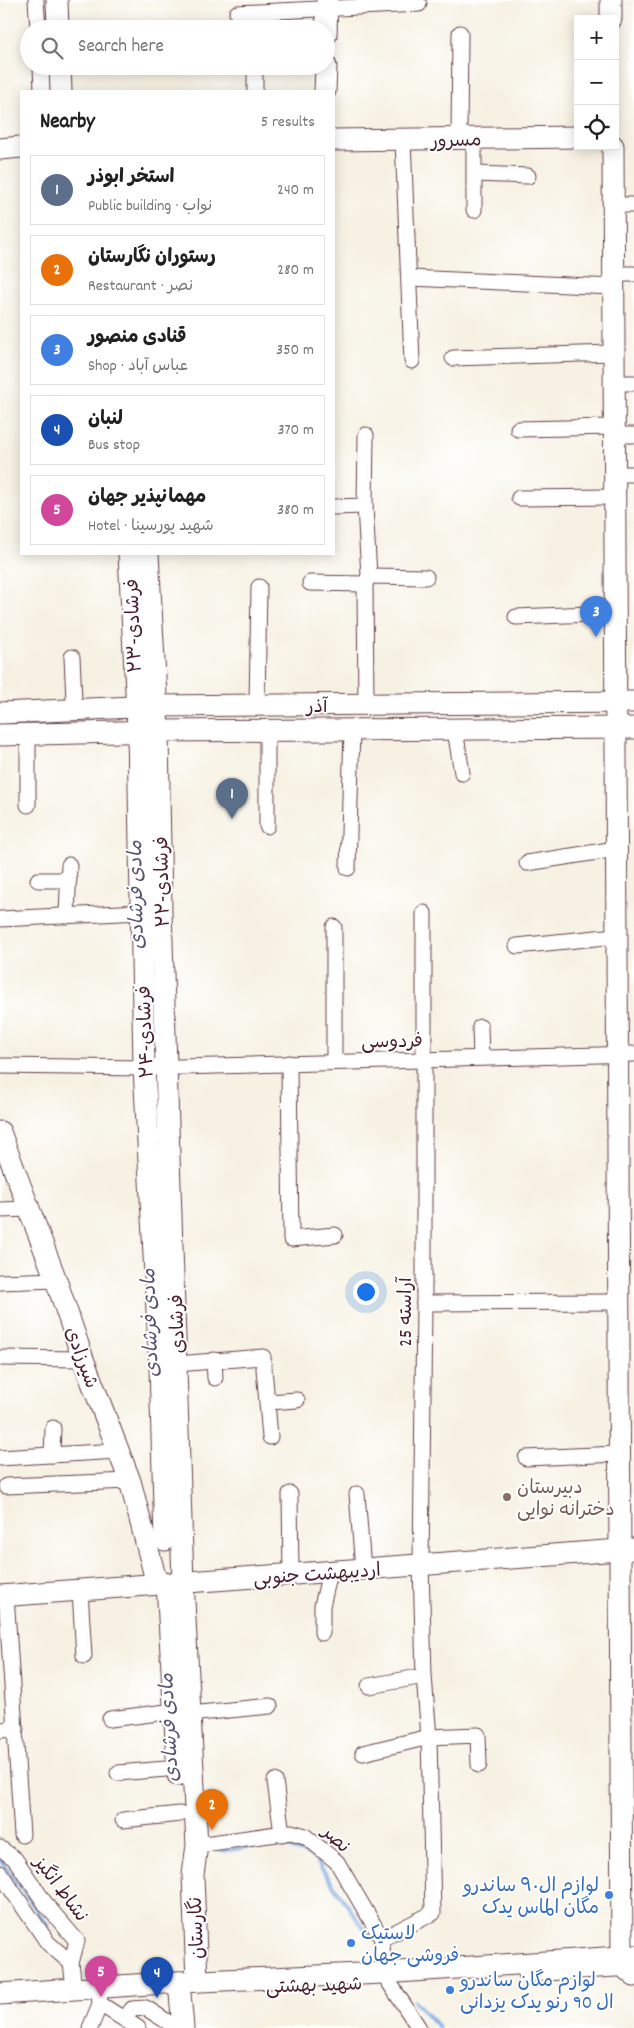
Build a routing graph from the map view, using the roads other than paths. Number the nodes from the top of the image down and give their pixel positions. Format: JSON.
{"nodes":[{"id":1,"x":36,"y":0,"type":"edge"},
{"id":2,"x":57,"y":0,"type":"edge"},
{"id":3,"x":611,"y":0,"type":"edge"},
{"id":4,"x":327,"y":4,"type":"edge"},
{"id":5,"x":419,"y":4,"type":"dead end"},
{"id":6,"x":237,"y":12,"type":"dead end"},
{"id":7,"x":611,"y":15,"type":"edge"},
{"id":8,"x":37,"y":20,"type":"edge"},
{"id":9,"x":58,"y":20,"type":"edge"},
{"id":10,"x":326,"y":20,"type":"edge"},
{"id":11,"x":460,"y":32,"type":"dead end"},
{"id":12,"x":41,"y":75,"type":"edge"},
{"id":13,"x":60,"y":75,"type":"edge"},
{"id":14,"x":255,"y":75,"type":"edge"},
{"id":15,"x":326,"y":75,"type":"edge"},
{"id":16,"x":42,"y":90,"type":"edge"},
{"id":17,"x":61,"y":90,"type":"edge"},
{"id":18,"x":255,"y":90,"type":"edge"},
{"id":19,"x":325,"y":90,"type":"edge"},
{"id":20,"x":574,"y":137,"type":"edge"},
{"id":21,"x":467,"y":138,"type":"junction"},
{"id":22,"x":335,"y":140,"type":"edge"},
{"id":23,"x":403,"y":140,"type":"junction"},
{"id":24,"x":20,"y":147,"type":"edge"},
{"id":25,"x":0,"y":149,"type":"edge"},
{"id":26,"x":613,"y":150,"type":"edge"},
{"id":27,"x":475,"y":174,"type":"junction"},
{"id":28,"x":528,"y":176,"type":"dead end"},
{"id":29,"x":613,"y":205,"type":"junction"},
{"id":30,"x":634,"y":205,"type":"edge"},
{"id":31,"x":474,"y":210,"type":"dead end"},
{"id":32,"x":634,"y":274,"type":"edge"},
{"id":33,"x":410,"y":278,"type":"junction"},
{"id":34,"x":613,"y":281,"type":"junction"},
{"id":35,"x":613,"y":353,"type":"junction"},
{"id":36,"x":453,"y":358,"type":"dead end"},
{"id":37,"x":412,"y":361,"type":"dead end"},
{"id":38,"x":613,"y":383,"type":"junction"},
{"id":39,"x":634,"y":383,"type":"edge"},
{"id":40,"x":518,"y":430,"type":"dead end"},
{"id":41,"x":620,"y":432,"type":"edge"},
{"id":42,"x":366,"y":435,"type":"dead end"},
{"id":43,"x":624,"y":474,"type":"edge"},
{"id":44,"x":614,"y":497,"type":"junction"},
{"id":45,"x":519,"y":498,"type":"dead end"},
{"id":46,"x":365,"y":506,"type":"junction"},
{"id":47,"x":335,"y":507,"type":"edge"},
{"id":48,"x":129,"y":555,"type":"edge"},
{"id":49,"x":148,"y":555,"type":"edge"},
{"id":50,"x":426,"y":577,"type":"dead end"},
{"id":51,"x":367,"y":580,"type":"junction"},
{"id":52,"x":310,"y":583,"type":"dead end"},
{"id":53,"x":259,"y":587,"type":"dead end"},
{"id":54,"x":615,"y":613,"type":"junction"},
{"id":55,"x":516,"y":617,"type":"dead end"},
{"id":56,"x":72,"y":657,"type":"dead end"},
{"id":57,"x":74,"y":700,"type":"junction"},
{"id":58,"x":366,"y":700,"type":"junction"},
{"id":59,"x":146,"y":702,"type":"junction"},
{"id":60,"x":257,"y":702,"type":"junction"},
{"id":61,"x":624,"y":702,"type":"edge"},
{"id":62,"x":0,"y":704,"type":"edge"},
{"id":63,"x":14,"y":710,"type":"edge"},
{"id":64,"x":624,"y":728,"type":"edge"},
{"id":65,"x":352,"y":730,"type":"junction"},
{"id":66,"x":455,"y":730,"type":"junction"},
{"id":67,"x":148,"y":731,"type":"junction"},
{"id":68,"x":267,"y":731,"type":"junction"},
{"id":69,"x":28,"y":734,"type":"junction"},
{"id":70,"x":0,"y":735,"type":"edge"},
{"id":71,"x":462,"y":773,"type":"dead end"},
{"id":72,"x":28,"y":805,"type":"dead end"},
{"id":73,"x":268,"y":826,"type":"dead end"},
{"id":74,"x":616,"y":849,"type":"junction"},
{"id":75,"x":528,"y":863,"type":"dead end"},
{"id":76,"x":348,"y":868,"type":"dead end"},
{"id":77,"x":38,"y":880,"type":"dead end"},
{"id":78,"x":141,"y":912,"type":"junction"},
{"id":79,"x":424,"y":913,"type":"dead end"},
{"id":80,"x":68,"y":916,"type":"junction"},
{"id":81,"x":0,"y":919,"type":"edge"},
{"id":82,"x":334,"y":928,"type":"dead end"},
{"id":83,"x":616,"y":936,"type":"junction"},
{"id":84,"x":517,"y":946,"type":"dead end"},
{"id":85,"x":480,"y":1026,"type":"dead end"},
{"id":86,"x":626,"y":1055,"type":"edge"},
{"id":87,"x":481,"y":1058,"type":"junction"},
{"id":88,"x":424,"y":1059,"type":"junction"},
{"id":89,"x":334,"y":1061,"type":"junction"},
{"id":90,"x":289,"y":1063,"type":"junction"},
{"id":91,"x":0,"y":1066,"type":"edge"},
{"id":92,"x":166,"y":1066,"type":"junction"},
{"id":93,"x":144,"y":1068,"type":"junction"},
{"id":94,"x":0,"y":1132,"type":"edge"},
{"id":95,"x":28,"y":1209,"type":"junction"},
{"id":96,"x":0,"y":1210,"type":"edge"},
{"id":97,"x":334,"y":1235,"type":"dead end"},
{"id":98,"x":56,"y":1280,"type":"junction"},
{"id":99,"x":0,"y":1282,"type":"edge"},
{"id":100,"x":618,"y":1302,"type":"junction"},
{"id":101,"x":424,"y":1303,"type":"junction"},
{"id":102,"x":0,"y":1358,"type":"edge"},
{"id":103,"x":83,"y":1358,"type":"junction"},
{"id":104,"x":214,"y":1360,"type":"junction"},
{"id":105,"x":168,"y":1365,"type":"junction"},
{"id":106,"x":215,"y":1378,"type":"dead end"},
{"id":107,"x":297,"y":1400,"type":"dead end"},
{"id":108,"x":268,"y":1402,"type":"junction"},
{"id":109,"x":53,"y":1428,"type":"dead end"},
{"id":110,"x":270,"y":1437,"type":"dead end"},
{"id":111,"x":118,"y":1451,"type":"junction"},
{"id":112,"x":619,"y":1454,"type":"junction"},
{"id":113,"x":52,"y":1455,"type":"junction"},
{"id":114,"x":0,"y":1458,"type":"edge"},
{"id":115,"x":526,"y":1458,"type":"dead end"},
{"id":116,"x":130,"y":1481,"type":"junction"},
{"id":117,"x":6,"y":1486,"type":"dead end"},
{"id":118,"x":290,"y":1494,"type":"dead end"},
{"id":119,"x":357,"y":1494,"type":"dead end"},
{"id":120,"x":165,"y":1540,"type":"dead end"},
{"id":121,"x":627,"y":1550,"type":"edge"},
{"id":122,"x":421,"y":1565,"type":"junction"},
{"id":123,"x":363,"y":1569,"type":"junction"},
{"id":124,"x":330,"y":1572,"type":"junction"},
{"id":125,"x":291,"y":1575,"type":"junction"},
{"id":126,"x":169,"y":1583,"type":"junction"},
{"id":127,"x":80,"y":1591,"type":"junction"},
{"id":128,"x":3,"y":1595,"type":"edge"},
{"id":129,"x":322,"y":1633,"type":"dead end"},
{"id":130,"x":84,"y":1656,"type":"dead end"},
{"id":131,"x":424,"y":1676,"type":"junction"},
{"id":132,"x":369,"y":1686,"type":"dead end"},
{"id":133,"x":7,"y":1704,"type":"edge"},
{"id":134,"x":270,"y":1706,"type":"dead end"},
{"id":135,"x":182,"y":1713,"type":"junction"},
{"id":136,"x":110,"y":1719,"type":"dead end"},
{"id":137,"x":16,"y":1729,"type":"junction"},
{"id":138,"x":0,"y":1730,"type":"edge"},
{"id":139,"x":429,"y":1737,"type":"junction"},
{"id":140,"x":363,"y":1753,"type":"dead end"},
{"id":141,"x":479,"y":1765,"type":"dead end"},
{"id":142,"x":178,"y":1768,"type":"junction"},
{"id":143,"x":118,"y":1773,"type":"dead end"},
{"id":144,"x":275,"y":1781,"type":"dead end"},
{"id":145,"x":180,"y":1814,"type":"junction"},
{"id":146,"x":123,"y":1820,"type":"dead end"},
{"id":147,"x":282,"y":1834,"type":"junction"},
{"id":148,"x":22,"y":1835,"type":"dead end"},
{"id":149,"x":197,"y":1845,"type":"junction"},
{"id":150,"x":0,"y":1848,"type":"edge"},
{"id":151,"x":0,"y":1873,"type":"edge"},
{"id":152,"x":193,"y":1875,"type":"junction"},
{"id":153,"x":382,"y":1939,"type":"junction"},
{"id":154,"x":72,"y":1963,"type":"junction"},
{"id":155,"x":627,"y":1966,"type":"edge"},
{"id":156,"x":386,"y":1977,"type":"junction"},
{"id":157,"x":185,"y":1984,"type":"junction"},
{"id":158,"x":74,"y":1988,"type":"junction"},
{"id":159,"x":0,"y":1994,"type":"edge"},
{"id":160,"x":100,"y":1995,"type":"junction"},
{"id":161,"x":0,"y":2002,"type":"edge"},
{"id":162,"x":125,"y":2019,"type":"junction"},
{"id":163,"x":90,"y":2028,"type":"edge"},
{"id":164,"x":138,"y":2028,"type":"edge"},
{"id":165,"x":177,"y":2028,"type":"edge"},
{"id":166,"x":184,"y":2028,"type":"edge"},
{"id":167,"x":419,"y":2028,"type":"edge"}],
"edges":[{"from":1,"to":8,"type":"street"},
{"from":2,"to":9,"type":"street"},
{"from":3,"to":7,"type":"street"},
{"from":4,"to":5,"type":"street"},
{"from":4,"to":6,"type":"street"},
{"from":4,"to":10,"type":"street"},
{"from":11,"to":21,"type":"street"},
{"from":12,"to":16,"type":"street"},
{"from":13,"to":17,"type":"street"},
{"from":14,"to":18,"type":"street"},
{"from":15,"to":19,"type":"street"},
{"from":20,"to":21,"type":"street","name":"مسرور"},
{"from":21,"to":23,"type":"street","name":"مسرور"},
{"from":21,"to":27,"type":"street"},
{"from":22,"to":23,"type":"street","name":"مسرور"},
{"from":23,"to":33,"type":"street"},
{"from":24,"to":25,"type":"street"},
{"from":26,"to":29,"type":"street"},
{"from":27,"to":28,"type":"street"},
{"from":27,"to":31,"type":"street"},
{"from":29,"to":30,"type":"street"},
{"from":29,"to":34,"type":"street"},
{"from":32,"to":34,"type":"street"},
{"from":33,"to":34,"type":"street"},
{"from":33,"to":37,"type":"street"},
{"from":34,"to":35,"type":"street"},
{"from":35,"to":36,"type":"street"},
{"from":35,"to":38,"type":"street"},
{"from":38,"to":39,"type":"street"},
{"from":38,"to":41,"type":"street"},
{"from":40,"to":41,"type":"street"},
{"from":41,"to":43,"type":"street"},
{"from":42,"to":46,"type":"street"},
{"from":43,"to":44,"type":"street"},
{"from":44,"to":45,"type":"street"},
{"from":44,"to":54,"type":"street"},
{"from":46,"to":47,"type":"street"},
{"from":46,"to":51,"type":"street"},
{"from":48,"to":59,"type":"street","name":"۲۳-فرشادی"},
{"from":49,"to":59,"type":"street"},
{"from":50,"to":51,"type":"street"},
{"from":51,"to":52,"type":"street"},
{"from":51,"to":58,"type":"street"},
{"from":53,"to":60,"type":"street"},
{"from":54,"to":55,"type":"street"},
{"from":54,"to":61,"type":"street"},
{"from":56,"to":57,"type":"street"},
{"from":57,"to":59,"type":"street","name":"آذر"},
{"from":57,"to":63,"type":"street","name":"آذر"},
{"from":58,"to":60,"type":"street","name":"آذر"},
{"from":58,"to":61,"type":"street","name":"آذر"},
{"from":59,"to":60,"type":"street","name":"آذر"},
{"from":59,"to":63,"type":"street","name":"آذر"},
{"from":59,"to":67,"type":"street","name":"۲۴-فرشادی"},
{"from":61,"to":64,"type":"street"},
{"from":62,"to":63,"type":"street","name":"آذر"},
{"from":64,"to":66,"type":"street","name":"آذر"},
{"from":64,"to":74,"type":"street"},
{"from":65,"to":66,"type":"street","name":"آذر"},
{"from":65,"to":68,"type":"street","name":"آذر"},
{"from":65,"to":76,"type":"street"},
{"from":66,"to":71,"type":"street"},
{"from":67,"to":68,"type":"street","name":"آذر"},
{"from":67,"to":69,"type":"street","name":"آذر"},
{"from":67,"to":78,"type":"street","name":"۲۴-فرشادی"},
{"from":67,"to":92,"type":"street","name":"۲۲-فرشادی"},
{"from":68,"to":73,"type":"street"},
{"from":69,"to":70,"type":"street","name":"آذر"},
{"from":69,"to":72,"type":"street"},
{"from":74,"to":75,"type":"street"},
{"from":74,"to":83,"type":"street"},
{"from":77,"to":80,"type":"street"},
{"from":78,"to":80,"type":"street"},
{"from":78,"to":93,"type":"street","name":"۲۴-فرشادی"},
{"from":79,"to":88,"type":"street","name":"آراسته 25"},
{"from":80,"to":81,"type":"street"},
{"from":82,"to":89,"type":"street"},
{"from":83,"to":84,"type":"street"},
{"from":83,"to":86,"type":"street"},
{"from":85,"to":87,"type":"street"},
{"from":86,"to":87,"type":"street","name":"فردوسی"},
{"from":86,"to":100,"type":"street"},
{"from":87,"to":88,"type":"street","name":"فردوسی"},
{"from":88,"to":89,"type":"street","name":"فردوسی"},
{"from":88,"to":101,"type":"street","name":"آراسته 25"},
{"from":89,"to":90,"type":"street","name":"فردوسی"},
{"from":90,"to":92,"type":"street","name":"فردوسی"},
{"from":90,"to":97,"type":"street"},
{"from":91,"to":93,"type":"street"},
{"from":92,"to":93,"type":"street","name":"فردوسی"},
{"from":92,"to":105,"type":"street","name":"فرشادی"},
{"from":93,"to":105,"type":"street","name":"۲۴-فرشادی"},
{"from":94,"to":95,"type":"street","name":"شیرزادی"},
{"from":95,"to":96,"type":"street"},
{"from":95,"to":98,"type":"street","name":"شیرزادی"},
{"from":98,"to":99,"type":"street"},
{"from":98,"to":103,"type":"street","name":"شیرزادی"},
{"from":100,"to":101,"type":"street"},
{"from":100,"to":112,"type":"street"},
{"from":101,"to":122,"type":"street","name":"آراسته 25"},
{"from":102,"to":103,"type":"street"},
{"from":103,"to":111,"type":"street","name":"شیرزادی"},
{"from":104,"to":105,"type":"street"},
{"from":104,"to":106,"type":"street"},
{"from":104,"to":108,"type":"street"},
{"from":105,"to":120,"type":"street","name":"فرشادی"},
{"from":105,"to":126,"type":"street","name":"فرشادی"},
{"from":107,"to":108,"type":"street"},
{"from":108,"to":110,"type":"street"},
{"from":109,"to":113,"type":"street"},
{"from":111,"to":113,"type":"street"},
{"from":111,"to":116,"type":"street","name":"شیرزادی"},
{"from":112,"to":115,"type":"street"},
{"from":112,"to":121,"type":"street"},
{"from":113,"to":114,"type":"street"},
{"from":116,"to":117,"type":"street"},
{"from":116,"to":126,"type":"street","name":"شیرزادی"},
{"from":118,"to":125,"type":"street"},
{"from":119,"to":123,"type":"street"},
{"from":121,"to":122,"type":"street","name":"اردیبهشت جنوبی"},
{"from":121,"to":155,"type":"street"},
{"from":122,"to":123,"type":"street","name":"اردیبهشت جنوبی"},
{"from":122,"to":131,"type":"street","name":"آراسته 25"},
{"from":123,"to":124,"type":"street","name":"اردیبهشت جنوبی"},
{"from":124,"to":125,"type":"street","name":"اردیبهشت جنوبی"},
{"from":124,"to":129,"type":"street"},
{"from":125,"to":126,"type":"street","name":"اردیبهشت جنوبی"},
{"from":126,"to":127,"type":"street","name":"اردیبهشت جنوبی"},
{"from":126,"to":135,"type":"street","name":"نگارستان"},
{"from":127,"to":128,"type":"street","name":"اردیبهشت جنوبی"},
{"from":127,"to":130,"type":"street"},
{"from":128,"to":133,"type":"street"},
{"from":131,"to":132,"type":"street"},
{"from":131,"to":139,"type":"street","name":"آراسته 25"},
{"from":133,"to":137,"type":"street"},
{"from":134,"to":135,"type":"street"},
{"from":135,"to":136,"type":"street"},
{"from":135,"to":142,"type":"street","name":"نگارستان"},
{"from":135,"to":149,"type":"street","name":"نگارستان"},
{"from":137,"to":138,"type":"street"},
{"from":137,"to":148,"type":"street"},
{"from":139,"to":140,"type":"street"},
{"from":139,"to":141,"type":"street"},
{"from":139,"to":153,"type":"street","name":"آراسته 25"},
{"from":142,"to":143,"type":"street"},
{"from":142,"to":145,"type":"street","name":"نگارستان"},
{"from":144,"to":147,"type":"street"},
{"from":145,"to":146,"type":"street"},
{"from":145,"to":152,"type":"street","name":"نگارستان"},
{"from":147,"to":149,"type":"street","name":"نصر"},
{"from":147,"to":153,"type":"street","name":"نصر"},
{"from":149,"to":152,"type":"street","name":"نگارستان"},
{"from":150,"to":154,"type":"street","name":"نشاط انگیز"},
{"from":151,"to":154,"type":"street"},
{"from":152,"to":157,"type":"street","name":"نگارستان"},
{"from":153,"to":156,"type":"street"},
{"from":154,"to":158,"type":"street","name":"نشاط انگیز"},
{"from":155,"to":156,"type":"street","name":"شهید بهشتی"},
{"from":156,"to":157,"type":"street","name":"شهید بهشتی"},
{"from":156,"to":167,"type":"street"},
{"from":157,"to":160,"type":"street","name":"شهید بهشتی"},
{"from":157,"to":166,"type":"street","name":"نگارستان"},
{"from":158,"to":159,"type":"street","name":"شهید بهشتی"},
{"from":158,"to":160,"type":"street","name":"شهید بهشتی"},
{"from":160,"to":161,"type":"street","name":"شهید بهشتی"},
{"from":160,"to":162,"type":"street"},
{"from":160,"to":163,"type":"street"},
{"from":162,"to":164,"type":"street"},
{"from":162,"to":165,"type":"street"}]}
